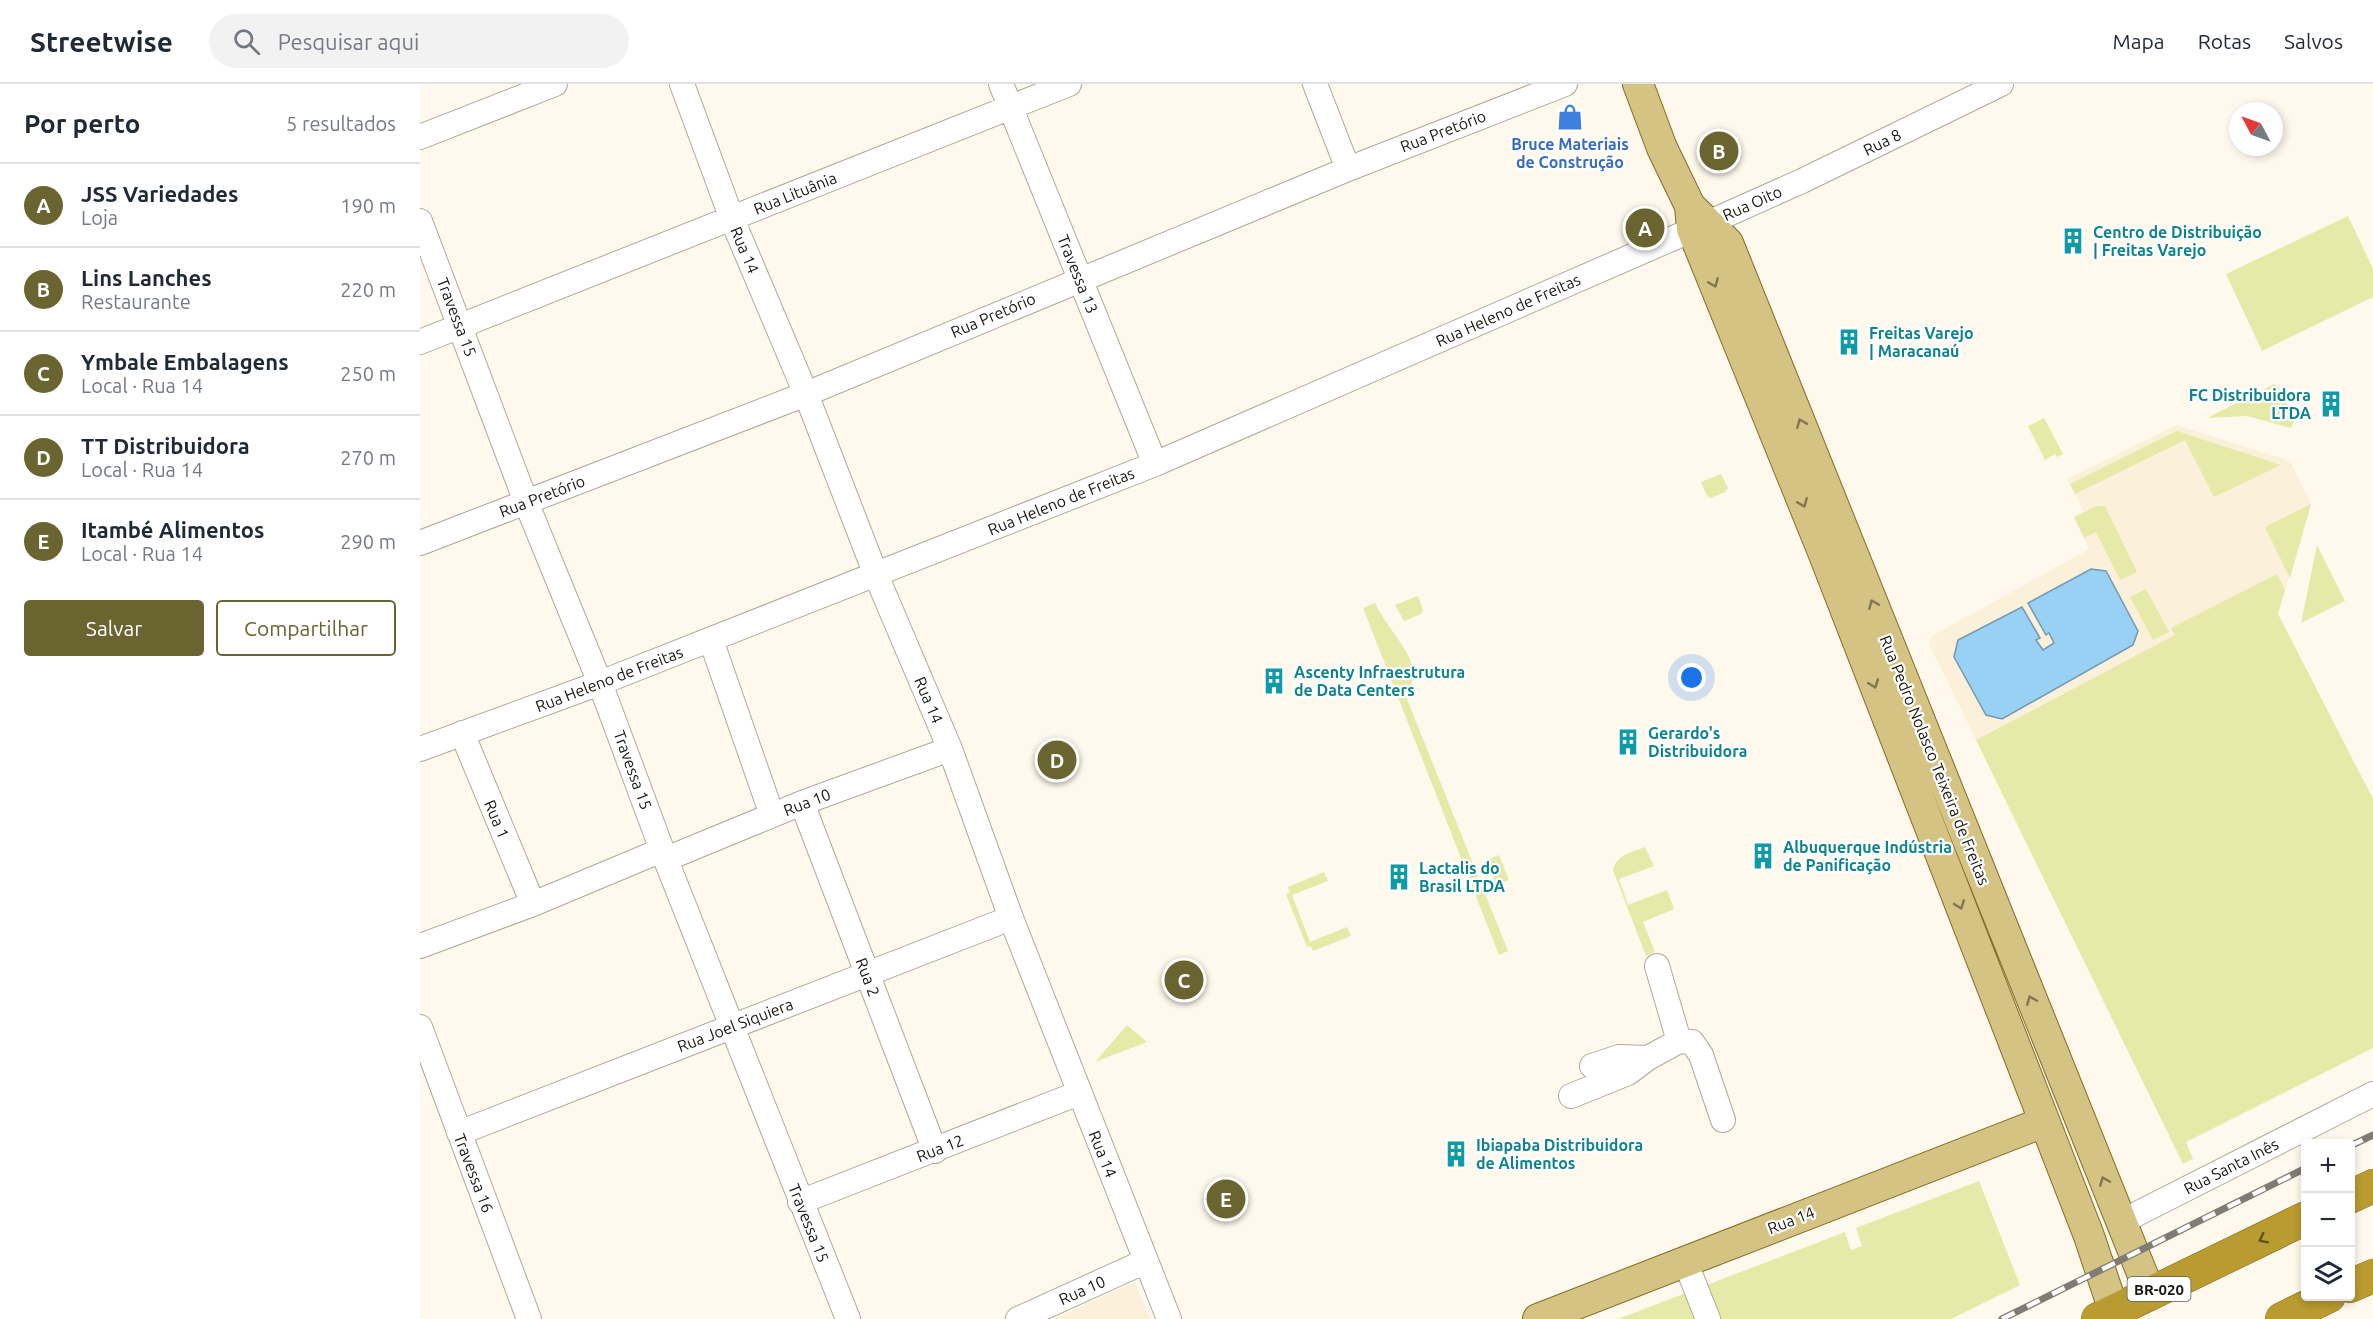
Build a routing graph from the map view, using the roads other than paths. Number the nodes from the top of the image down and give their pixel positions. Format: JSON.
{"nodes":[{"id":1,"x":555,"y":84,"type":"edge"},
{"id":2,"x":682,"y":84,"type":"edge"},
{"id":3,"x":1001,"y":84,"type":"edge"},
{"id":4,"x":1069,"y":84,"type":"edge"},
{"id":5,"x":1315,"y":84,"type":"edge"},
{"id":6,"x":1565,"y":84,"type":"edge"},
{"id":7,"x":1638,"y":84,"type":"edge"},
{"id":8,"x":2001,"y":84,"type":"edge"},
{"id":9,"x":1958,"y":93,"type":"edge"},
{"id":10,"x":1011,"y":108,"type":"junction"},
{"id":11,"x":420,"y":137,"type":"edge"},
{"id":12,"x":1348,"y":169,"type":"junction"},
{"id":13,"x":1802,"y":181,"type":"joint"},
{"id":14,"x":732,"y":219,"type":"junction"},
{"id":15,"x":420,"y":221,"type":"edge"},
{"id":16,"x":1698,"y":221,"type":"junction"},
{"id":17,"x":1080,"y":279,"type":"junction"},
{"id":18,"x":460,"y":326,"type":"junction"},
{"id":19,"x":420,"y":342,"type":"edge"},
{"id":20,"x":806,"y":394,"type":"junction"},
{"id":21,"x":1155,"y":464,"type":"junction"},
{"id":22,"x":526,"y":502,"type":"junction"},
{"id":23,"x":420,"y":543,"type":"edge"},
{"id":24,"x":876,"y":575,"type":"junction"},
{"id":25,"x":711,"y":640,"type":"junction"},
{"id":26,"x":600,"y":683,"type":"junction"},
{"id":27,"x":462,"y":733,"type":"junction"},
{"id":28,"x":420,"y":749,"type":"edge"},
{"id":29,"x":950,"y":749,"type":"junction"},
{"id":30,"x":802,"y":803,"type":"junction"},
{"id":31,"x":772,"y":815,"type":"junction"},
{"id":32,"x":1967,"y":843,"type":"junction"},
{"id":33,"x":1940,"y":852,"type":"junction"},
{"id":34,"x":664,"y":855,"type":"junction"},
{"id":35,"x":533,"y":904,"type":"junction"},
{"id":36,"x":1011,"y":918,"type":"junction"},
{"id":37,"x":420,"y":946,"type":"edge"},
{"id":38,"x":1657,"y":966,"type":"dead end"},
{"id":39,"x":868,"y":974,"type":"junction"},
{"id":40,"x":733,"y":1025,"type":"junction"},
{"id":41,"x":420,"y":1027,"type":"edge"},
{"id":42,"x":1679,"y":1041,"type":"junction"},
{"id":43,"x":1648,"y":1058,"type":"junction"},
{"id":44,"x":1592,"y":1066,"type":"dead end"},
{"id":45,"x":1079,"y":1094,"type":"junction"},
{"id":46,"x":2373,"y":1094,"type":"edge"},
{"id":47,"x":1571,"y":1096,"type":"dead end"},
{"id":48,"x":1723,"y":1120,"type":"dead end"},
{"id":49,"x":2044,"y":1122,"type":"junction"},
{"id":50,"x":459,"y":1132,"type":"junction"},
{"id":51,"x":935,"y":1151,"type":"junction"},
{"id":52,"x":2373,"y":1186,"type":"edge"},
{"id":53,"x":2355,"y":1195,"type":"edge"},
{"id":54,"x":800,"y":1202,"type":"junction"},
{"id":55,"x":2301,"y":1220,"type":"edge"},
{"id":56,"x":2121,"y":1222,"type":"junction"},
{"id":57,"x":1146,"y":1261,"type":"junction"},
{"id":58,"x":1685,"y":1261,"type":"junction"},
{"id":59,"x":2373,"y":1275,"type":"edge"},
{"id":60,"x":2355,"y":1284,"type":"edge"},
{"id":61,"x":2150,"y":1293,"type":"junction"},
{"id":62,"x":2319,"y":1301,"type":"edge"},
{"id":63,"x":2106,"y":1315,"type":"edge"},
{"id":64,"x":529,"y":1319,"type":"edge"},
{"id":65,"x":848,"y":1319,"type":"edge"},
{"id":66,"x":1018,"y":1319,"type":"edge"},
{"id":67,"x":1169,"y":1319,"type":"edge"},
{"id":68,"x":1538,"y":1319,"type":"edge"},
{"id":69,"x":1708,"y":1319,"type":"edge"},
{"id":70,"x":2282,"y":1319,"type":"edge"}],
"edges":[{"from":1,"to":11,"type":"street"},
{"from":2,"to":14,"type":"street","name":"Rua 14"},
{"from":3,"to":10,"type":"street","name":"Travessa 13"},
{"from":4,"to":10,"type":"street","name":"Rua Lituânia"},
{"from":5,"to":12,"type":"street"},
{"from":6,"to":12,"type":"street","name":"Rua Pretório"},
{"from":7,"to":16,"type":"main road","name":"Rua Pedro Nolasco Teixeira de Freitas"},
{"from":8,"to":9,"type":"street"},
{"from":9,"to":13,"type":"street","name":"Rua 8"},
{"from":10,"to":14,"type":"street","name":"Rua Lituânia"},
{"from":10,"to":17,"type":"street","name":"Travessa 13"},
{"from":12,"to":17,"type":"street","name":"Rua Pretório"},
{"from":13,"to":16,"type":"street","name":"Rua Oito"},
{"from":14,"to":18,"type":"street","name":"Rua Lituânia"},
{"from":14,"to":20,"type":"street","name":"Rua 14"},
{"from":15,"to":18,"type":"street","name":"Travessa 15"},
{"from":16,"to":21,"type":"street","name":"Rua Heleno de Freitas"},
{"from":32,"to":16,"type":"main road","name":"Rua Pedro Nolasco Teixeira de Freitas","one_way":true},
{"from":16,"to":33,"type":"main road","name":"Rua Pedro Nolasco Teixeira de Freitas","one_way":true},
{"from":17,"to":20,"type":"street","name":"Rua Pretório"},
{"from":17,"to":21,"type":"street","name":"Travessa 13"},
{"from":18,"to":19,"type":"street","name":"Rua Lituânia"},
{"from":18,"to":22,"type":"street","name":"Travessa 15"},
{"from":20,"to":22,"type":"street","name":"Rua Pretório"},
{"from":20,"to":24,"type":"street","name":"Rua 14"},
{"from":21,"to":24,"type":"street","name":"Rua Heleno de Freitas"},
{"from":22,"to":23,"type":"street","name":"Rua Pretório"},
{"from":22,"to":26,"type":"street","name":"Travessa 15"},
{"from":24,"to":25,"type":"street","name":"Rua Heleno de Freitas"},
{"from":24,"to":29,"type":"street","name":"Rua 14"},
{"from":25,"to":26,"type":"street","name":"Rua Heleno de Freitas"},
{"from":25,"to":31,"type":"street"},
{"from":26,"to":27,"type":"street","name":"Rua Heleno de Freitas"},
{"from":26,"to":34,"type":"street","name":"Travessa 15"},
{"from":27,"to":28,"type":"street","name":"Rua Heleno de Freitas"},
{"from":27,"to":35,"type":"street","name":"Rua 1"},
{"from":29,"to":30,"type":"street","name":"Rua 10"},
{"from":29,"to":36,"type":"street","name":"Rua 14"},
{"from":30,"to":31,"type":"street","name":"Rua 10"},
{"from":30,"to":39,"type":"street","name":"Rua 2"},
{"from":31,"to":34,"type":"street","name":"Rua 10"},
{"from":32,"to":33,"type":"main road"},
{"from":56,"to":32,"type":"main road","name":"Rua Pedro Nolasco Teixeira de Freitas","one_way":true},
{"from":33,"to":49,"type":"main road","name":"Rua Pedro Nolasco Teixeira de Freitas","one_way":true},
{"from":34,"to":35,"type":"street","name":"Rua 10"},
{"from":34,"to":40,"type":"street","name":"Travessa 15"},
{"from":35,"to":37,"type":"street","name":"Rua 10"},
{"from":36,"to":39,"type":"street","name":"Rua Joel Siquiera"},
{"from":36,"to":45,"type":"street","name":"Rua 14"},
{"from":38,"to":42,"type":"street"},
{"from":39,"to":40,"type":"street","name":"Rua Joel Siquiera"},
{"from":39,"to":51,"type":"street","name":"Rua 2"},
{"from":40,"to":50,"type":"street","name":"Rua Joel Siquiera"},
{"from":40,"to":54,"type":"street","name":"Travessa 15"},
{"from":41,"to":50,"type":"street","name":"Travessa 16"},
{"from":42,"to":43,"type":"street"},
{"from":42,"to":48,"type":"street"},
{"from":43,"to":44,"type":"street"},
{"from":43,"to":47,"type":"street"},
{"from":45,"to":51,"type":"street","name":"Rua 12"},
{"from":45,"to":57,"type":"street","name":"Rua 14"},
{"from":46,"to":56,"type":"street","name":"Rua Santa Inês"},
{"from":49,"to":58,"type":"main road","name":"Rua 14"},
{"from":49,"to":63,"type":"main road","name":"Rua Pedro Nolasco Teixeira de Freitas"},
{"from":50,"to":64,"type":"street","name":"Travessa 16"},
{"from":51,"to":54,"type":"street","name":"Rua 12"},
{"from":52,"to":53,"type":"highway"},
{"from":54,"to":65,"type":"street","name":"Travessa 15"},
{"from":55,"to":61,"type":"highway","number":"BR-020","one_way":true},
{"from":56,"to":61,"type":"main road","name":"Rua Pedro Nolasco Teixeira de Freitas"},
{"from":57,"to":66,"type":"street","name":"Rua 10"},
{"from":57,"to":67,"type":"street","name":"Rua 14"},
{"from":58,"to":68,"type":"main road","name":"Rua 14"},
{"from":58,"to":69,"type":"street"},
{"from":59,"to":60,"type":"highway"},
{"from":61,"to":63,"type":"highway","number":"BR-020"},
{"from":62,"to":70,"type":"highway"}]}
